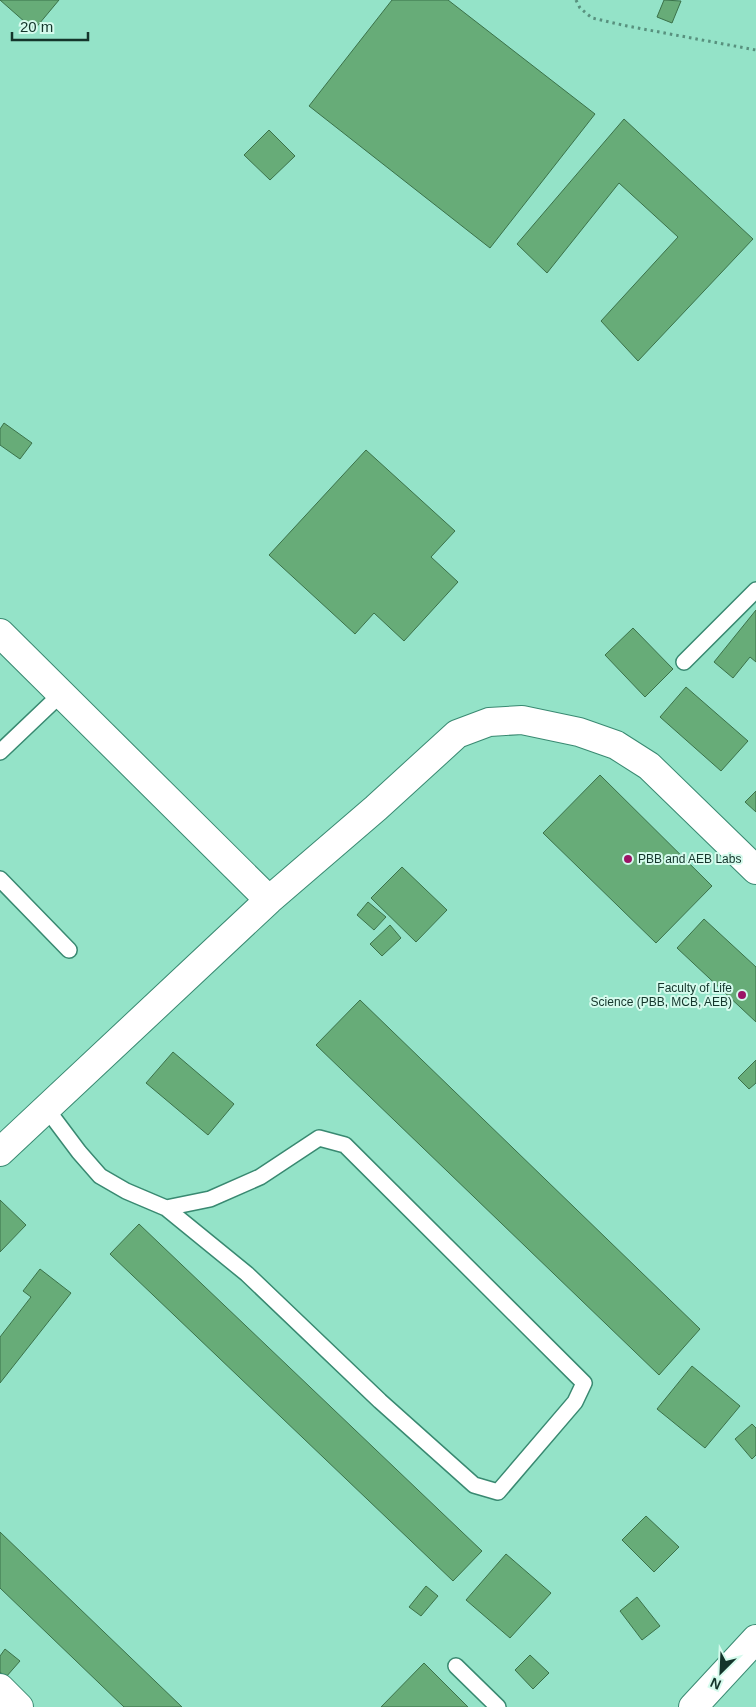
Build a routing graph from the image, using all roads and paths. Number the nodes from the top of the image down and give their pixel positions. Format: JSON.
{"nodes":[{"id":1,"x":576,"y":0,"type":"edge"},
{"id":2,"x":756,"y":50,"type":"edge"},
{"id":3,"x":756,"y":590,"type":"edge"},
{"id":4,"x":0,"y":633,"type":"edge"},
{"id":5,"x":684,"y":662,"type":"dead end"},
{"id":6,"x":61,"y":694,"type":"junction"},
{"id":7,"x":0,"y":752,"type":"edge"},
{"id":8,"x":756,"y":870,"type":"edge"},
{"id":9,"x":0,"y":879,"type":"edge"},
{"id":10,"x":269,"y":900,"type":"junction"},
{"id":11,"x":69,"y":950,"type":"dead end"},
{"id":12,"x":46,"y":1108,"type":"junction"},
{"id":13,"x":0,"y":1152,"type":"edge"},
{"id":14,"x":166,"y":1208,"type":"junction"},
{"id":15,"x":756,"y":1639,"type":"edge"},
{"id":16,"x":456,"y":1666,"type":"dead end"},
{"id":17,"x":0,"y":1688,"type":"edge"},
{"id":18,"x":19,"y":1707,"type":"edge"},
{"id":19,"x":498,"y":1707,"type":"edge"},
{"id":20,"x":693,"y":1707,"type":"edge"}],
"edges":[{"from":1,"to":2,"type":"path"},
{"from":3,"to":5,"type":"lane"},
{"from":4,"to":6,"type":"street"},
{"from":6,"to":7,"type":"lane"},
{"from":6,"to":10,"type":"street"},
{"from":8,"to":10,"type":"street"},
{"from":9,"to":11,"type":"lane"},
{"from":10,"to":12,"type":"street"},
{"from":12,"to":13,"type":"street"},
{"from":12,"to":14,"type":"lane"},
{"from":14,"to":14,"type":"lane"},
{"from":15,"to":20,"type":"street"},
{"from":16,"to":19,"type":"lane"},
{"from":17,"to":18,"type":"street"}]}
